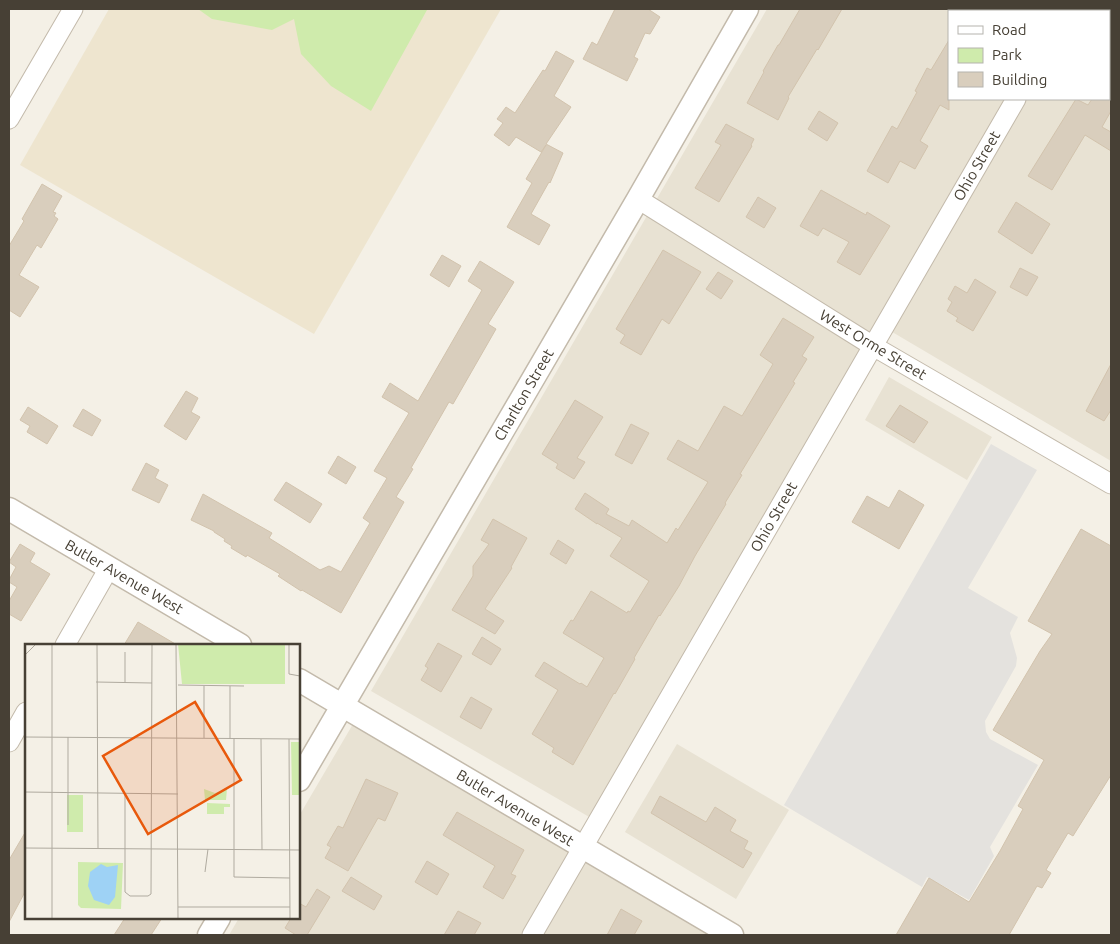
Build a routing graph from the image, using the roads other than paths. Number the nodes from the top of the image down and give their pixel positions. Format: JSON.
{"nodes":[{"id":1,"x":73,"y":9,"type":"edge"},
{"id":2,"x":747,"y":9,"type":"edge"},
{"id":3,"x":1015,"y":100,"type":"edge"},
{"id":4,"x":9,"y":119,"type":"edge"},
{"id":5,"x":638,"y":199,"type":"junction"},
{"id":6,"x":873,"y":346,"type":"junction"},
{"id":7,"x":1111,"y":484,"type":"edge"},
{"id":8,"x":9,"y":509,"type":"edge"},
{"id":9,"x":109,"y":568,"type":"junction"},
{"id":10,"x":66,"y":644,"type":"edge"},
{"id":11,"x":238,"y":644,"type":"edge"},
{"id":12,"x":300,"y":681,"type":"edge"},
{"id":13,"x":342,"y":706,"type":"junction"},
{"id":14,"x":25,"y":714,"type":"edge"},
{"id":15,"x":9,"y":742,"type":"edge"},
{"id":16,"x":300,"y":778,"type":"edge"},
{"id":17,"x":583,"y":848,"type":"junction"},
{"id":18,"x":218,"y":919,"type":"edge"},
{"id":19,"x":209,"y":935,"type":"edge"},
{"id":20,"x":532,"y":935,"type":"edge"},
{"id":21,"x":732,"y":935,"type":"edge"}],
"edges":[{"from":1,"to":4,"type":"street"},
{"from":2,"to":5,"type":"street","name":"Charlton Street"},
{"from":3,"to":6,"type":"street","name":"Ohio Street"},
{"from":5,"to":6,"type":"street","name":"West Orme Street"},
{"from":5,"to":13,"type":"street","name":"Charlton Street"},
{"from":6,"to":7,"type":"street","name":"West Orme Street"},
{"from":6,"to":17,"type":"street","name":"Ohio Street"},
{"from":8,"to":9,"type":"street","name":"Butler Avenue West"},
{"from":9,"to":10,"type":"street"},
{"from":9,"to":11,"type":"street","name":"Butler Avenue West"},
{"from":12,"to":13,"type":"street","name":"Butler Avenue West"},
{"from":13,"to":16,"type":"street","name":"Charlton Street"},
{"from":13,"to":17,"type":"street","name":"Butler Avenue West"},
{"from":14,"to":15,"type":"street"},
{"from":17,"to":20,"type":"street","name":"Ohio Street"},
{"from":17,"to":21,"type":"street","name":"Butler Avenue West"},
{"from":18,"to":19,"type":"street"}]}
